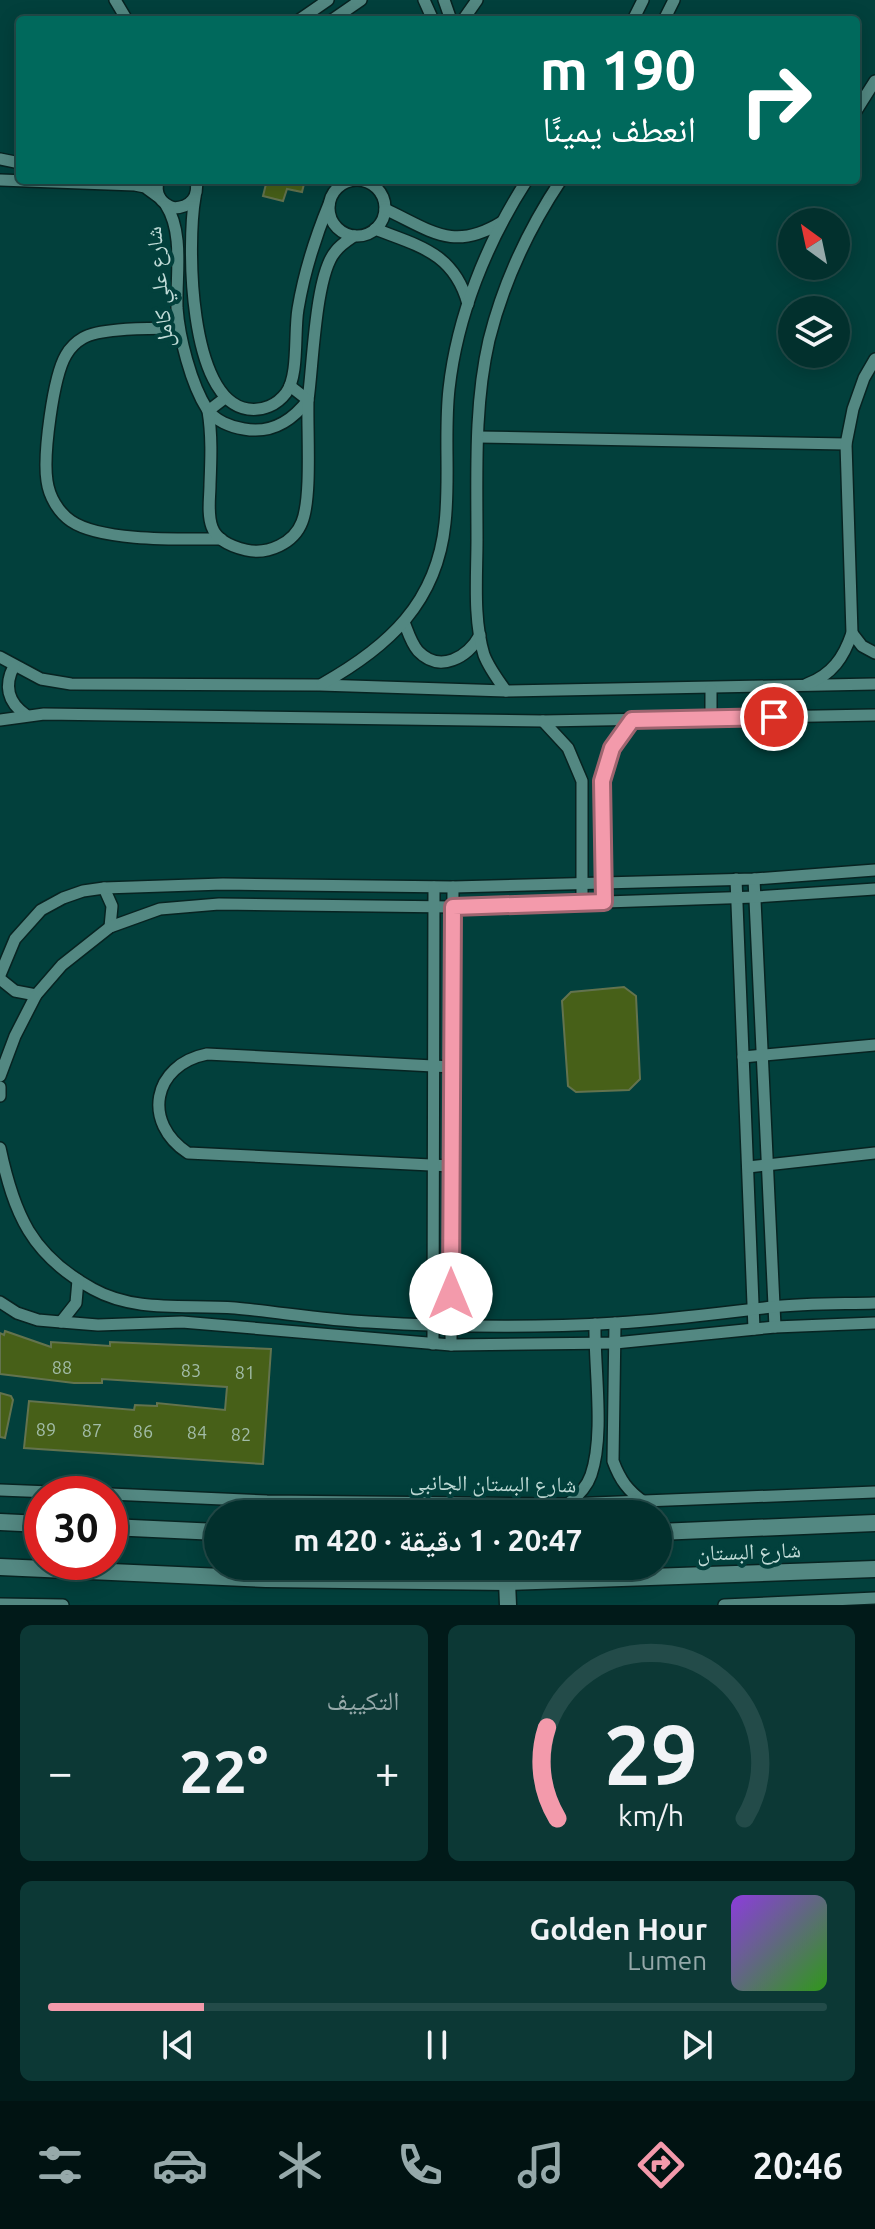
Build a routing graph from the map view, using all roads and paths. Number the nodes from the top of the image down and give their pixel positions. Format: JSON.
{"nodes":[{"id":1,"x":328,"y":0,"type":"edge"},
{"id":2,"x":361,"y":0,"type":"edge"},
{"id":3,"x":305,"y":16,"type":"edge"},
{"id":4,"x":338,"y":16,"type":"edge"},
{"id":5,"x":875,"y":81,"type":"edge"},
{"id":6,"x":860,"y":105,"type":"edge"},
{"id":7,"x":108,"y":184,"type":"edge"},
{"id":8,"x":158,"y":184,"type":"edge"},
{"id":9,"x":340,"y":184,"type":"edge"},
{"id":10,"x":375,"y":184,"type":"edge"},
{"id":11,"x":525,"y":184,"type":"edge"},
{"id":12,"x":559,"y":184,"type":"edge"},
{"id":13,"x":198,"y":187,"type":"edge"},
{"id":14,"x":163,"y":202,"type":"junction"},
{"id":15,"x":329,"y":204,"type":"junction"},
{"id":16,"x":385,"y":209,"type":"junction"},
{"id":17,"x":503,"y":222,"type":"junction"},
{"id":18,"x":375,"y":229,"type":"junction"},
{"id":19,"x":354,"y":236,"type":"junction"},
{"id":20,"x":468,"y":304,"type":"junction"},
{"id":21,"x":179,"y":328,"type":"junction"},
{"id":22,"x":875,"y":359,"type":"edge"},
{"id":23,"x":290,"y":386,"type":"junction"},
{"id":24,"x":225,"y":398,"type":"junction"},
{"id":25,"x":308,"y":400,"type":"junction"},
{"id":26,"x":208,"y":411,"type":"junction"},
{"id":27,"x":478,"y":437,"type":"junction"},
{"id":28,"x":846,"y":444,"type":"junction"},
{"id":29,"x":221,"y":539,"type":"junction"},
{"id":30,"x":404,"y":622,"type":"junction"},
{"id":31,"x":852,"y":633,"type":"junction"},
{"id":32,"x":480,"y":635,"type":"junction"},
{"id":33,"x":875,"y":653,"type":"edge"},
{"id":34,"x":0,"y":657,"type":"edge"},
{"id":35,"x":14,"y":666,"type":"junction"},
{"id":36,"x":875,"y":684,"type":"edge"},
{"id":37,"x":320,"y":685,"type":"junction"},
{"id":38,"x":799,"y":687,"type":"junction"},
{"id":39,"x":711,"y":689,"type":"junction"},
{"id":40,"x":506,"y":691,"type":"junction"},
{"id":41,"x":26,"y":715,"type":"junction"},
{"id":42,"x":875,"y":715,"type":"edge"},
{"id":43,"x":711,"y":718,"type":"junction"},
{"id":44,"x":0,"y":720,"type":"edge"},
{"id":45,"x":632,"y":720,"type":"junction"},
{"id":46,"x":543,"y":721,"type":"junction"},
{"id":47,"x":875,"y":870,"type":"edge"},
{"id":48,"x":736,"y":879,"type":"junction"},
{"id":49,"x":754,"y":879,"type":"junction"},
{"id":50,"x":582,"y":883,"type":"junction"},
{"id":51,"x":603,"y":883,"type":"junction"},
{"id":52,"x":434,"y":887,"type":"junction"},
{"id":53,"x":453,"y":887,"type":"junction"},
{"id":54,"x":104,"y":888,"type":"junction"},
{"id":55,"x":875,"y":889,"type":"edge"},
{"id":56,"x":755,"y":897,"type":"junction"},
{"id":57,"x":736,"y":898,"type":"junction"},
{"id":58,"x":604,"y":902,"type":"junction"},
{"id":59,"x":582,"y":903,"type":"junction"},
{"id":60,"x":434,"y":907,"type":"junction"},
{"id":61,"x":453,"y":907,"type":"junction"},
{"id":62,"x":110,"y":927,"type":"junction"},
{"id":63,"x":0,"y":977,"type":"edge"},
{"id":64,"x":36,"y":995,"type":"junction"},
{"id":65,"x":875,"y":1045,"type":"edge"},
{"id":66,"x":762,"y":1056,"type":"junction"},
{"id":67,"x":743,"y":1057,"type":"junction"},
{"id":68,"x":434,"y":1066,"type":"junction"},
{"id":69,"x":452,"y":1067,"type":"junction"},
{"id":70,"x":0,"y":1076,"type":"edge"},
{"id":71,"x":0,"y":1087,"type":"edge"},
{"id":72,"x":0,"y":1096,"type":"edge"},
{"id":73,"x":0,"y":1148,"type":"edge"},
{"id":74,"x":875,"y":1153,"type":"edge"},
{"id":75,"x":767,"y":1164,"type":"junction"},
{"id":76,"x":434,"y":1165,"type":"junction"},
{"id":77,"x":451,"y":1166,"type":"junction"},
{"id":78,"x":748,"y":1167,"type":"junction"},
{"id":79,"x":6,"y":1195,"type":"edge"},
{"id":80,"x":78,"y":1280,"type":"junction"},
{"id":81,"x":0,"y":1302,"type":"edge"},
{"id":82,"x":875,"y":1303,"type":"edge"},
{"id":83,"x":774,"y":1307,"type":"junction"},
{"id":84,"x":754,"y":1310,"type":"junction"},
{"id":85,"x":61,"y":1322,"type":"junction"},
{"id":86,"x":615,"y":1323,"type":"junction"},
{"id":87,"x":875,"y":1323,"type":"edge"},
{"id":88,"x":434,"y":1324,"type":"junction"},
{"id":89,"x":595,"y":1324,"type":"junction"},
{"id":90,"x":451,"y":1326,"type":"junction"},
{"id":91,"x":775,"y":1327,"type":"junction"},
{"id":92,"x":754,"y":1329,"type":"junction"},
{"id":93,"x":595,"y":1343,"type":"junction"},
{"id":94,"x":615,"y":1343,"type":"junction"},
{"id":95,"x":433,"y":1344,"type":"junction"},
{"id":96,"x":451,"y":1345,"type":"junction"},
{"id":97,"x":0,"y":1490,"type":"edge"},
{"id":98,"x":24,"y":1491,"type":"edge"},
{"id":99,"x":875,"y":1492,"type":"edge"},
{"id":100,"x":128,"y":1495,"type":"edge"},
{"id":101,"x":245,"y":1500,"type":"edge"},
{"id":102,"x":573,"y":1500,"type":"edge"},
{"id":103,"x":642,"y":1500,"type":"edge"},
{"id":104,"x":672,"y":1501,"type":"edge"},
{"id":105,"x":0,"y":1522,"type":"edge"},
{"id":106,"x":24,"y":1523,"type":"edge"},
{"id":107,"x":875,"y":1523,"type":"edge"},
{"id":108,"x":128,"y":1528,"type":"edge"},
{"id":109,"x":204,"y":1531,"type":"edge"},
{"id":110,"x":672,"y":1531,"type":"edge"},
{"id":111,"x":0,"y":1567,"type":"edge"},
{"id":112,"x":875,"y":1569,"type":"edge"},
{"id":113,"x":507,"y":1582,"type":"junction"},
{"id":114,"x":875,"y":1598,"type":"edge"},
{"id":115,"x":2,"y":1604,"type":"edge"},
{"id":116,"x":63,"y":1605,"type":"edge"},
{"id":117,"x":508,"y":1605,"type":"edge"},
{"id":118,"x":724,"y":1605,"type":"edge"}],
"edges":[{"from":1,"to":3,"type":"street"},
{"from":2,"to":4,"type":"street"},
{"from":5,"to":6,"type":"street"},
{"from":7,"to":14,"type":"street"},
{"from":8,"to":14,"type":"street","name":"شارع علي كامل"},
{"from":9,"to":15,"type":"street"},
{"from":10,"to":16,"type":"street"},
{"from":11,"to":17,"type":"street"},
{"from":12,"to":27,"type":"street"},
{"from":13,"to":14,"type":"street"},
{"from":13,"to":24,"type":"street","name":"شارع علي كامل"},
{"from":14,"to":21,"type":"street","name":"شارع علي كامل"},
{"from":15,"to":19,"type":"street"},
{"from":15,"to":23,"type":"street"},
{"from":16,"to":17,"type":"street"},
{"from":16,"to":18,"type":"street"},
{"from":17,"to":20,"type":"street"},
{"from":18,"to":19,"type":"street"},
{"from":18,"to":20,"type":"street"},
{"from":19,"to":25,"type":"street"},
{"from":20,"to":30,"type":"street"},
{"from":21,"to":26,"type":"street","name":"شارع علي كامل"},
{"from":21,"to":29,"type":"street"},
{"from":22,"to":28,"type":"street"},
{"from":23,"to":24,"type":"street"},
{"from":23,"to":25,"type":"street"},
{"from":24,"to":26,"type":"street"},
{"from":25,"to":26,"type":"street"},
{"from":25,"to":29,"type":"street"},
{"from":26,"to":29,"type":"street","name":"شارع علي كامل"},
{"from":27,"to":28,"type":"street"},
{"from":27,"to":32,"type":"street"},
{"from":28,"to":31,"type":"street"},
{"from":30,"to":32,"type":"street"},
{"from":30,"to":37,"type":"street"},
{"from":31,"to":33,"type":"street"},
{"from":31,"to":38,"type":"street"},
{"from":32,"to":40,"type":"street"},
{"from":34,"to":35,"type":"street"},
{"from":35,"to":37,"type":"street"},
{"from":35,"to":41,"type":"street"},
{"from":36,"to":38,"type":"street"},
{"from":37,"to":40,"type":"street"},
{"from":38,"to":39,"type":"street"},
{"from":39,"to":40,"type":"street"},
{"from":39,"to":43,"type":"street"},
{"from":41,"to":44,"type":"street"},
{"from":41,"to":46,"type":"street"},
{"from":42,"to":43,"type":"street"},
{"from":43,"to":45,"type":"street"},
{"from":45,"to":46,"type":"street"},
{"from":45,"to":51,"type":"street"},
{"from":46,"to":50,"type":"street"},
{"from":47,"to":49,"type":"street"},
{"from":48,"to":49,"type":"street"},
{"from":48,"to":51,"type":"street"},
{"from":48,"to":57,"type":"street"},
{"from":49,"to":56,"type":"street"},
{"from":50,"to":51,"type":"street"},
{"from":50,"to":53,"type":"street"},
{"from":50,"to":59,"type":"street"},
{"from":51,"to":58,"type":"street"},
{"from":52,"to":53,"type":"street"},
{"from":52,"to":54,"type":"street"},
{"from":52,"to":60,"type":"street"},
{"from":53,"to":61,"type":"street"},
{"from":54,"to":62,"type":"street"},
{"from":54,"to":63,"type":"street"},
{"from":55,"to":56,"type":"street"},
{"from":56,"to":57,"type":"street"},
{"from":56,"to":66,"type":"street"},
{"from":57,"to":58,"type":"street"},
{"from":57,"to":67,"type":"street"},
{"from":58,"to":59,"type":"street"},
{"from":59,"to":61,"type":"street"},
{"from":60,"to":61,"type":"street"},
{"from":60,"to":62,"type":"street"},
{"from":60,"to":68,"type":"street"},
{"from":61,"to":69,"type":"street"},
{"from":62,"to":64,"type":"street"},
{"from":63,"to":64,"type":"street"},
{"from":64,"to":70,"type":"street"},
{"from":65,"to":66,"type":"street"},
{"from":66,"to":67,"type":"street"},
{"from":66,"to":75,"type":"street"},
{"from":67,"to":78,"type":"street"},
{"from":68,"to":69,"type":"street"},
{"from":68,"to":76,"type":"street"},
{"from":68,"to":76,"type":"street"},
{"from":69,"to":77,"type":"street"},
{"from":71,"to":72,"type":"street"},
{"from":73,"to":79,"type":"street"},
{"from":74,"to":75,"type":"street"},
{"from":75,"to":78,"type":"street"},
{"from":75,"to":83,"type":"street"},
{"from":76,"to":77,"type":"street"},
{"from":76,"to":88,"type":"street"},
{"from":77,"to":90,"type":"street"},
{"from":78,"to":84,"type":"street"},
{"from":79,"to":80,"type":"street"},
{"from":80,"to":85,"type":"street"},
{"from":80,"to":88,"type":"street"},
{"from":81,"to":85,"type":"street"},
{"from":82,"to":83,"type":"street"},
{"from":83,"to":84,"type":"street"},
{"from":83,"to":91,"type":"street"},
{"from":84,"to":86,"type":"street"},
{"from":84,"to":92,"type":"street"},
{"from":85,"to":95,"type":"street"},
{"from":86,"to":89,"type":"street"},
{"from":86,"to":94,"type":"street"},
{"from":87,"to":91,"type":"street"},
{"from":88,"to":90,"type":"street"},
{"from":88,"to":95,"type":"street"},
{"from":89,"to":90,"type":"street"},
{"from":89,"to":93,"type":"street"},
{"from":90,"to":96,"type":"street"},
{"from":91,"to":92,"type":"street"},
{"from":92,"to":94,"type":"street"},
{"from":93,"to":94,"type":"street"},
{"from":93,"to":96,"type":"street"},
{"from":93,"to":102,"type":"street"},
{"from":94,"to":103,"type":"street"},
{"from":95,"to":96,"type":"street"},
{"from":97,"to":98,"type":"street"},
{"from":99,"to":104,"type":"street","name":"شارع البستان الجانبى"},
{"from":100,"to":101,"type":"street","name":"شارع البستان الجانبى"},
{"from":105,"to":106,"type":"street"},
{"from":107,"to":110,"type":"street","name":"شارع البستان"},
{"from":108,"to":109,"type":"street"},
{"from":111,"to":113,"type":"street","name":"شارع البستان"},
{"from":112,"to":113,"type":"street","name":"شارع البستان"},
{"from":113,"to":117,"type":"street"},
{"from":114,"to":118,"type":"street"},
{"from":115,"to":116,"type":"street"}]}
